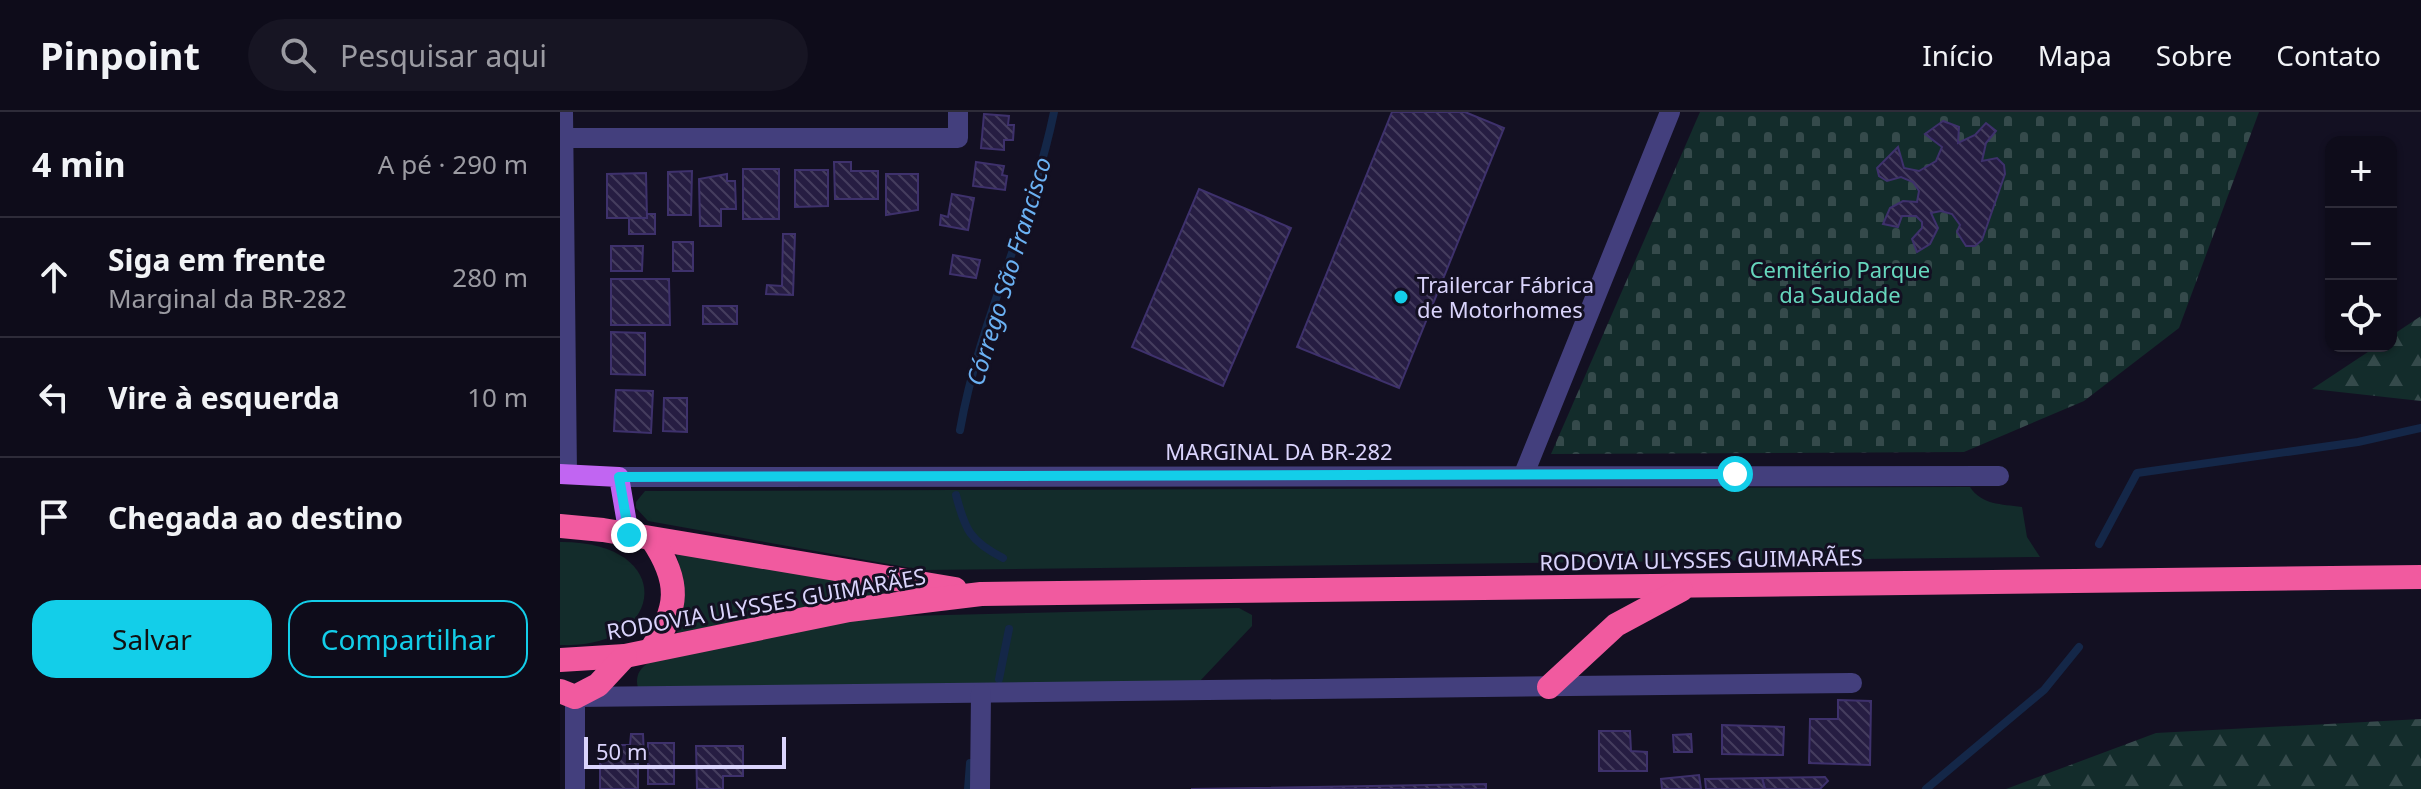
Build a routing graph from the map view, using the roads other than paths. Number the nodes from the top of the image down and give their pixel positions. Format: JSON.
{"nodes":[{"id":1,"x":563,"y":112,"type":"edge"},
{"id":2,"x":958,"y":112,"type":"edge"},
{"id":3,"x":1670,"y":112,"type":"edge"},
{"id":4,"x":562,"y":138,"type":"edge"},
{"id":5,"x":1524,"y":474,"type":"junction"},
{"id":6,"x":562,"y":476,"type":"edge"},
{"id":7,"x":1999,"y":476,"type":"dead end"},
{"id":8,"x":619,"y":477,"type":"junction"},
{"id":9,"x":560,"y":526,"type":"edge"},
{"id":10,"x":641,"y":537,"type":"junction"},
{"id":11,"x":2421,"y":577,"type":"edge"},
{"id":12,"x":1691,"y":585,"type":"junction"},
{"id":13,"x":981,"y":594,"type":"junction"},
{"id":14,"x":651,"y":650,"type":"junction"},
{"id":15,"x":625,"y":656,"type":"junction"},
{"id":16,"x":560,"y":660,"type":"edge"},
{"id":17,"x":1852,"y":683,"type":"dead end"},
{"id":18,"x":1549,"y":687,"type":"junction"},
{"id":19,"x":981,"y":693,"type":"junction"},
{"id":20,"x":565,"y":695,"type":"edge"},
{"id":21,"x":575,"y":789,"type":"edge"},
{"id":22,"x":980,"y":789,"type":"edge"}],
"edges":[{"from":1,"to":4,"type":"street"},
{"from":2,"to":4,"type":"street"},
{"from":3,"to":5,"type":"street"},
{"from":4,"to":6,"type":"street"},
{"from":5,"to":7,"type":"street","name":"MARGINAL DA BR-282"},
{"from":5,"to":8,"type":"street","name":"MARGINAL DA BR-282"},
{"from":6,"to":8,"type":"main road","name":"MARGINAL DA BR-282"},
{"from":8,"to":10,"type":"main road"},
{"from":9,"to":10,"type":"highway","name":"RODOVIA ULYSSES GUIMARÃES"},
{"from":10,"to":13,"type":"highway","name":"RODOVIA ULYSSES GUIMARÃES"},
{"from":10,"to":14,"type":"highway"},
{"from":11,"to":12,"type":"highway","name":"RODOVIA ULYSSES GUIMARÃES"},
{"from":12,"to":13,"type":"highway","name":"RODOVIA ULYSSES GUIMARÃES"},
{"from":12,"to":18,"type":"highway"},
{"from":13,"to":14,"type":"highway","name":"RODOVIA ULYSSES GUIMARÃES"},
{"from":14,"to":15,"type":"highway","name":"RODOVIA ULYSSES GUIMARÃES"},
{"from":15,"to":16,"type":"highway","name":"RODOVIA ULYSSES GUIMARÃES"},
{"from":15,"to":20,"type":"highway"},
{"from":17,"to":18,"type":"street"},
{"from":18,"to":19,"type":"street"},
{"from":19,"to":20,"type":"street"},
{"from":19,"to":22,"type":"street"},
{"from":20,"to":21,"type":"street"}]}
